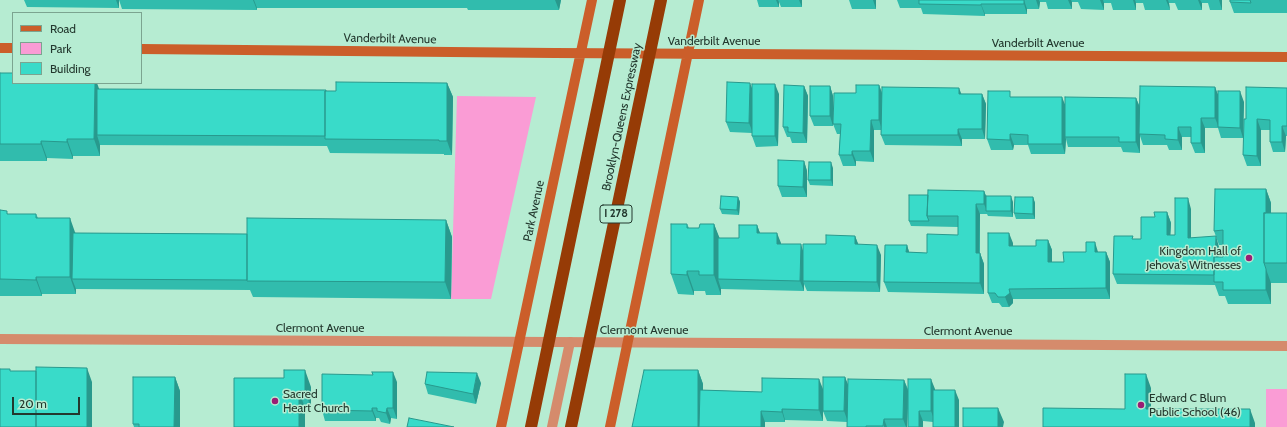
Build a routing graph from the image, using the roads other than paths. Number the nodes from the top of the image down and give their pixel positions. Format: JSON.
{"nodes":[{"id":1,"x":592,"y":0,"type":"edge"},
{"id":2,"x":620,"y":0,"type":"edge"},
{"id":3,"x":661,"y":0,"type":"edge"},
{"id":4,"x":699,"y":0,"type":"edge"},
{"id":5,"x":0,"y":48,"type":"edge"},
{"id":6,"x":12,"y":48,"type":"edge"},
{"id":7,"x":142,"y":50,"type":"edge"},
{"id":8,"x":580,"y":53,"type":"junction"},
{"id":9,"x":688,"y":54,"type":"junction"},
{"id":10,"x":1287,"y":57,"type":"edge"},
{"id":11,"x":0,"y":339,"type":"edge"},
{"id":12,"x":519,"y":342,"type":"junction"},
{"id":13,"x":570,"y":342,"type":"junction"},
{"id":14,"x":628,"y":343,"type":"junction"},
{"id":15,"x":1287,"y":346,"type":"edge"},
{"id":16,"x":501,"y":427,"type":"edge"},
{"id":17,"x":531,"y":427,"type":"edge"},
{"id":18,"x":552,"y":427,"type":"edge"},
{"id":19,"x":571,"y":427,"type":"edge"},
{"id":20,"x":610,"y":427,"type":"edge"}],
"edges":[{"from":1,"to":8,"type":"main road","name":"Park Avenue"},
{"from":2,"to":17,"type":"highway","bridge":true},
{"from":3,"to":19,"type":"highway","name":"Brooklyn-Queens Expressway","number":"I 278","bridge":true},
{"from":4,"to":9,"type":"main road"},
{"from":5,"to":6,"type":"main road"},
{"from":7,"to":8,"type":"main road","name":"Vanderbilt Avenue"},
{"from":8,"to":9,"type":"main road","name":"Vanderbilt Avenue"},
{"from":8,"to":12,"type":"main road","name":"Park Avenue"},
{"from":9,"to":10,"type":"main road","name":"Vanderbilt Avenue"},
{"from":9,"to":14,"type":"main road"},
{"from":11,"to":12,"type":"street","name":"Clermont Avenue"},
{"from":12,"to":13,"type":"street","name":"Clermont Avenue"},
{"from":12,"to":16,"type":"main road","name":"Park Avenue"},
{"from":13,"to":14,"type":"street","name":"Clermont Avenue"},
{"from":13,"to":18,"type":"street"},
{"from":14,"to":15,"type":"street","name":"Clermont Avenue"},
{"from":14,"to":20,"type":"main road"}]}
